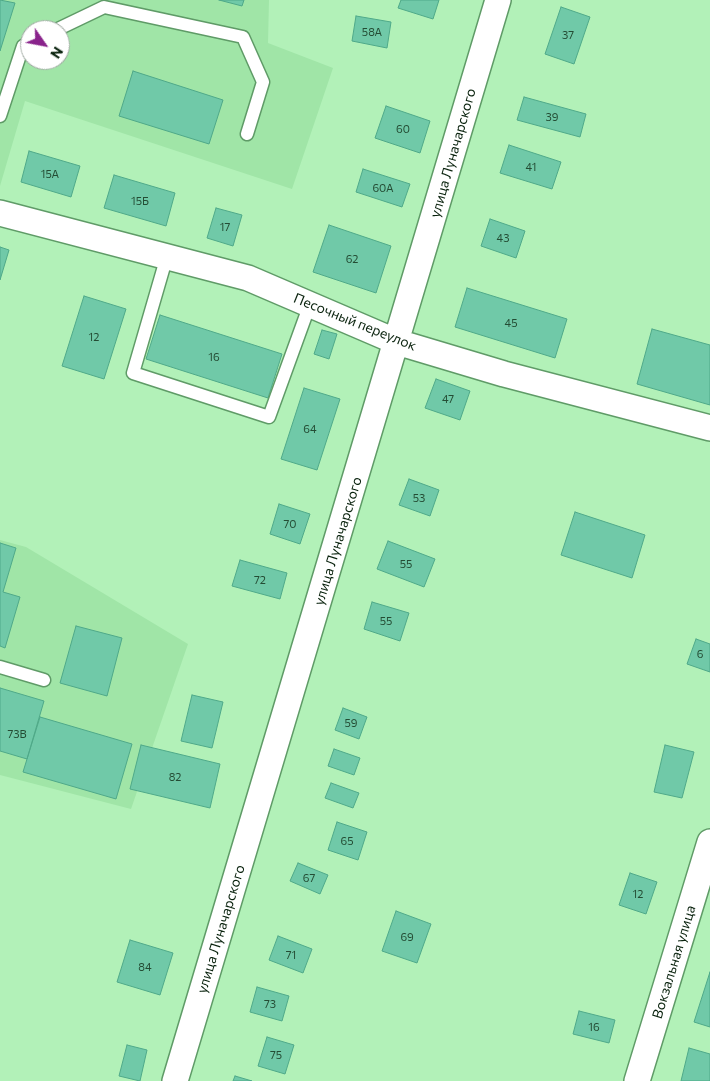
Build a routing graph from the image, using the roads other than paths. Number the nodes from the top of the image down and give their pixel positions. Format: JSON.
{"nodes":[{"id":1,"x":498,"y":0,"type":"edge"},
{"id":2,"x":107,"y":4,"type":"edge"},
{"id":3,"x":70,"y":23,"type":"edge"},
{"id":4,"x":20,"y":52,"type":"edge"},
{"id":5,"x":0,"y":116,"type":"edge"},
{"id":6,"x":247,"y":134,"type":"dead end"},
{"id":7,"x":0,"y":213,"type":"edge"},
{"id":8,"x":167,"y":256,"type":"junction"},
{"id":9,"x":310,"y":304,"type":"junction"},
{"id":10,"x":397,"y":342,"type":"junction"},
{"id":11,"x":710,"y":428,"type":"edge"},
{"id":12,"x":0,"y":667,"type":"edge"},
{"id":13,"x":44,"y":680,"type":"dead end"},
{"id":14,"x":710,"y":842,"type":"edge"},
{"id":15,"x":175,"y":1081,"type":"edge"},
{"id":16,"x":637,"y":1081,"type":"edge"}],
"edges":[{"from":1,"to":10,"type":"street","name":"улица Луначарского"},
{"from":2,"to":3,"type":"lane"},
{"from":2,"to":6,"type":"lane"},
{"from":4,"to":5,"type":"lane"},
{"from":7,"to":8,"type":"street","name":"Песочный переулок"},
{"from":8,"to":9,"type":"street","name":"Песочный переулок"},
{"from":8,"to":9,"type":"lane"},
{"from":9,"to":10,"type":"street","name":"Песочный переулок"},
{"from":10,"to":11,"type":"street","name":"Песочный переулок"},
{"from":10,"to":15,"type":"street","name":"улица Луначарского"},
{"from":12,"to":13,"type":"lane"},
{"from":14,"to":16,"type":"street","name":"Вокзальная улица"}]}
